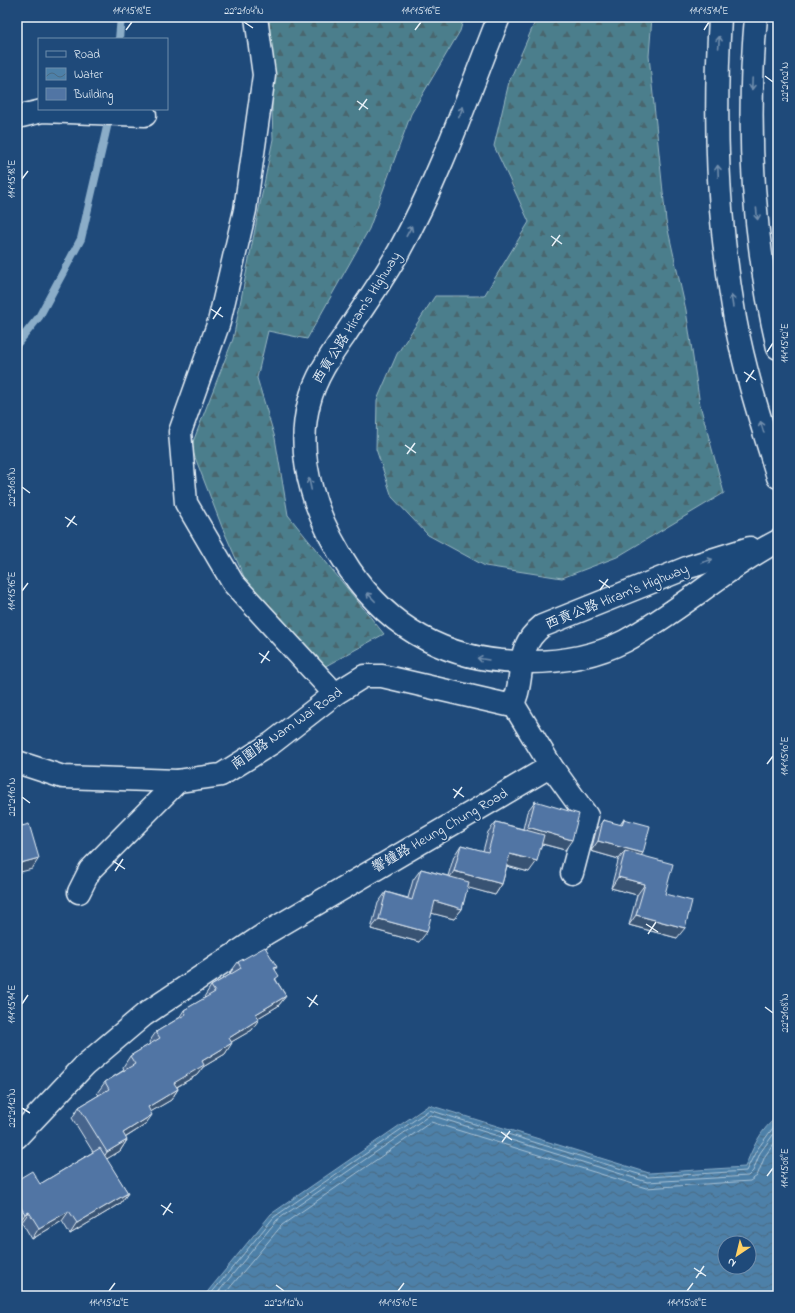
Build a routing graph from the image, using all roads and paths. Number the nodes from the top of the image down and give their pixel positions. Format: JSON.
{"nodes":[{"id":1,"x":256,"y":17,"type":"edge"},
{"id":2,"x":499,"y":17,"type":"edge"},
{"id":3,"x":720,"y":17,"type":"edge"},
{"id":4,"x":756,"y":17,"type":"edge"},
{"id":5,"x":145,"y":115,"type":"dead end"},
{"id":6,"x":17,"y":118,"type":"edge"},
{"id":7,"x":778,"y":348,"type":"edge"},
{"id":8,"x":778,"y":477,"type":"edge"},
{"id":9,"x":778,"y":540,"type":"edge"},
{"id":10,"x":521,"y":662,"type":"junction"},
{"id":11,"x":335,"y":694,"type":"junction"},
{"id":12,"x":512,"y":702,"type":"junction"},
{"id":13,"x":17,"y":762,"type":"edge"},
{"id":14,"x":551,"y":766,"type":"junction"},
{"id":15,"x":178,"y":780,"type":"junction"},
{"id":16,"x":572,"y":873,"type":"dead end"},
{"id":17,"x":79,"y":892,"type":"dead end"},
{"id":18,"x":17,"y":1137,"type":"edge"}],
"edges":[{"from":1,"to":11,"type":"street"},
{"from":10,"to":2,"type":"street","name":"西貢公路 Hiram's Highway","one_way":true},
{"from":8,"to":3,"type":"street","one_way":true},
{"from":4,"to":7,"type":"street","one_way":true},
{"from":5,"to":6,"type":"street"},
{"from":9,"to":10,"type":"street","name":"西貢公路 Hiram's Highway"},
{"from":10,"to":9,"type":"street","name":"西貢公路 Hiram's Highway","one_way":true},
{"from":10,"to":12,"type":"street"},
{"from":11,"to":12,"type":"street","name":"南圍路 Nam Wai Road"},
{"from":11,"to":15,"type":"street","name":"南圍路 Nam Wai Road"},
{"from":12,"to":14,"type":"street"},
{"from":13,"to":15,"type":"street","name":"南圍路 Nam Wai Road"},
{"from":14,"to":16,"type":"street"},
{"from":14,"to":18,"type":"street","name":"響鐘路 Heung Chung Road"},
{"from":15,"to":17,"type":"street"}]}
